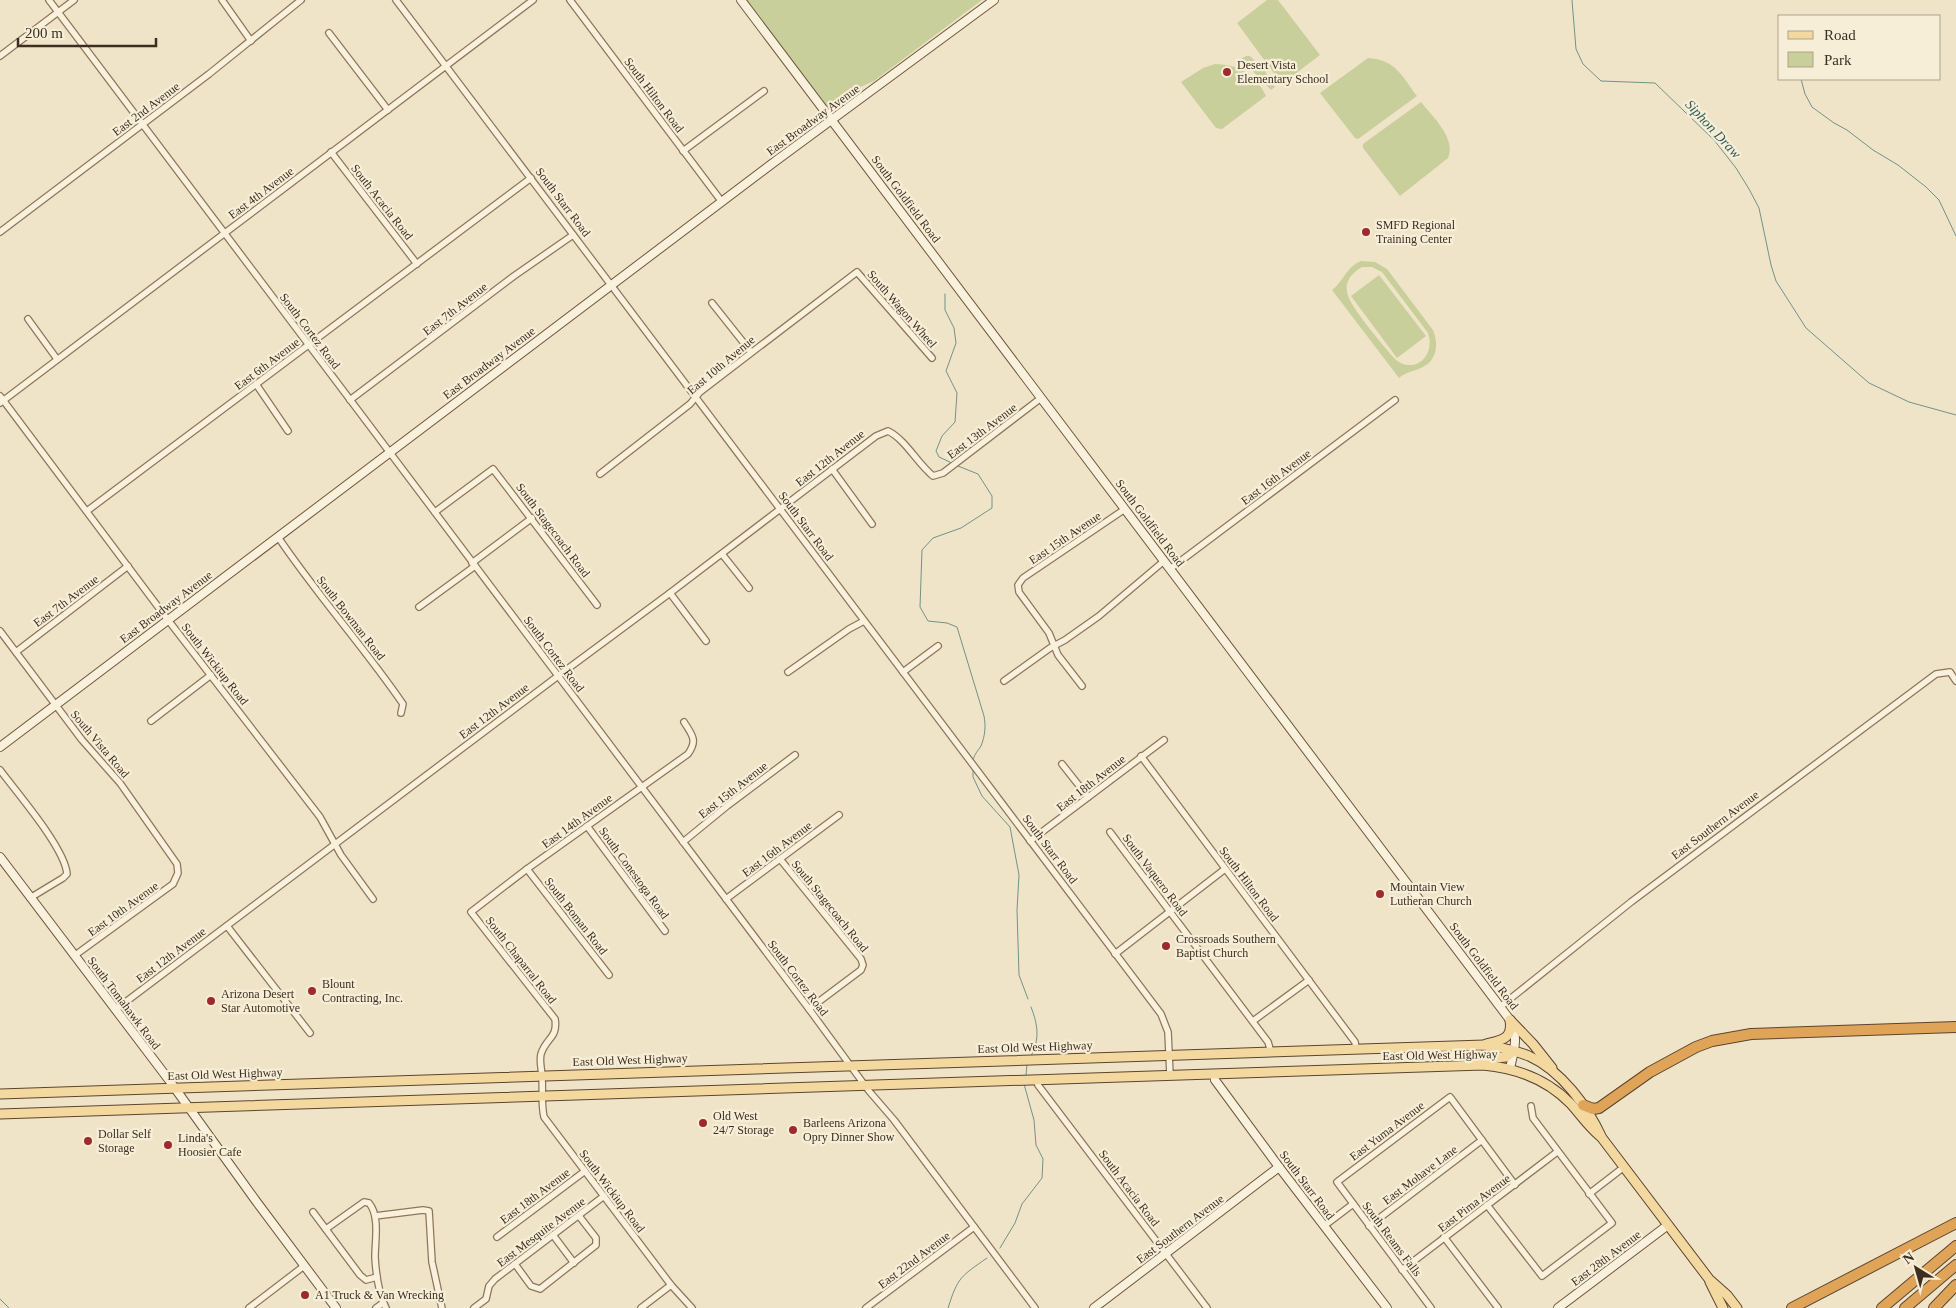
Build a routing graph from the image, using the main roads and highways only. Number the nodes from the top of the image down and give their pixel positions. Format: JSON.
{"nodes":[{"id":1,"x":740,"y":0,"type":"edge"},
{"id":2,"x":994,"y":0,"type":"edge"},
{"id":3,"x":832,"y":121,"type":"junction"},
{"id":4,"x":0,"y":746,"type":"edge"},
{"id":5,"x":0,"y":857,"type":"edge"},
{"id":6,"x":1510,"y":1020,"type":"junction"},
{"id":7,"x":1956,"y":1027,"type":"edge"},
{"id":8,"x":1484,"y":1045,"type":"junction"},
{"id":9,"x":1514,"y":1051,"type":"junction"},
{"id":10,"x":1443,"y":1066,"type":"junction"},
{"id":11,"x":1510,"y":1068,"type":"junction"},
{"id":12,"x":1214,"y":1074,"type":"junction"},
{"id":13,"x":1562,"y":1080,"type":"junction"},
{"id":14,"x":175,"y":1088,"type":"junction"},
{"id":15,"x":0,"y":1094,"type":"edge"},
{"id":16,"x":1583,"y":1105,"type":"junction"},
{"id":17,"x":189,"y":1108,"type":"junction"},
{"id":18,"x":0,"y":1114,"type":"edge"},
{"id":19,"x":1602,"y":1138,"type":"junction"},
{"id":20,"x":1279,"y":1167,"type":"junction"},
{"id":21,"x":1956,"y":1223,"type":"edge"},
{"id":22,"x":1668,"y":1225,"type":"junction"},
{"id":23,"x":1956,"y":1246,"type":"edge"},
{"id":24,"x":1956,"y":1265,"type":"edge"},
{"id":25,"x":1709,"y":1279,"type":"junction"},
{"id":26,"x":1956,"y":1285,"type":"edge"},
{"id":27,"x":336,"y":1308,"type":"edge"},
{"id":28,"x":1094,"y":1308,"type":"edge"},
{"id":29,"x":1387,"y":1308,"type":"edge"},
{"id":30,"x":1558,"y":1308,"type":"edge"},
{"id":31,"x":1724,"y":1308,"type":"edge"},
{"id":32,"x":1737,"y":1308,"type":"edge"},
{"id":33,"x":1792,"y":1308,"type":"edge"},
{"id":34,"x":1882,"y":1308,"type":"edge"},
{"id":35,"x":1905,"y":1308,"type":"edge"},
{"id":36,"x":1934,"y":1308,"type":"edge"}],
"edges":[{"from":1,"to":3,"type":"main road","name":"South Goldfield Road"},
{"from":2,"to":3,"type":"main road","name":"East Broadway Avenue"},
{"from":3,"to":4,"type":"main road","name":"East Broadway Avenue"},
{"from":3,"to":6,"type":"main road","name":"South Goldfield Road"},
{"from":5,"to":14,"type":"main road","name":"South Tomahawk Road"},
{"from":6,"to":8,"type":"main road"},
{"from":6,"to":9,"type":"main road","name":"South Goldfield Road"},
{"from":6,"to":13,"type":"main road"},
{"from":7,"to":16,"type":"highway"},
{"from":8,"to":9,"type":"main road","name":"East Old West Highway"},
{"from":8,"to":14,"type":"main road","name":"East Old West Highway"},
{"from":9,"to":10,"type":"main road"},
{"from":9,"to":11,"type":"main road","name":"South Goldfield Road"},
{"from":9,"to":13,"type":"main road","name":"East Old West Highway"},
{"from":10,"to":11,"type":"main road","name":"East Old West Highway"},
{"from":10,"to":12,"type":"main road","name":"East Old West Highway"},
{"from":11,"to":19,"type":"main road","name":"East Old West Highway"},
{"from":12,"to":17,"type":"main road","name":"East Old West Highway"},
{"from":12,"to":20,"type":"main road","name":"South Starr Road"},
{"from":13,"to":16,"type":"main road","name":"East Old West Highway"},
{"from":14,"to":15,"type":"main road","name":"East Old West Highway"},
{"from":14,"to":17,"type":"main road","name":"South Tomahawk Road"},
{"from":16,"to":19,"type":"main road","name":"East Old West Highway"},
{"from":17,"to":18,"type":"main road","name":"East Old West Highway"},
{"from":17,"to":27,"type":"main road","name":"South Tomahawk Road"},
{"from":19,"to":22,"type":"main road"},
{"from":20,"to":28,"type":"main road","name":"East Southern Avenue"},
{"from":20,"to":29,"type":"main road","name":"South Starr Road"},
{"from":21,"to":33,"type":"highway"},
{"from":22,"to":25,"type":"main road"},
{"from":22,"to":30,"type":"main road","name":"East 28th Avenue"},
{"from":23,"to":34,"type":"highway"},
{"from":24,"to":35,"type":"highway"},
{"from":25,"to":31,"type":"main road"},
{"from":25,"to":32,"type":"main road"},
{"from":26,"to":36,"type":"highway"}]}
